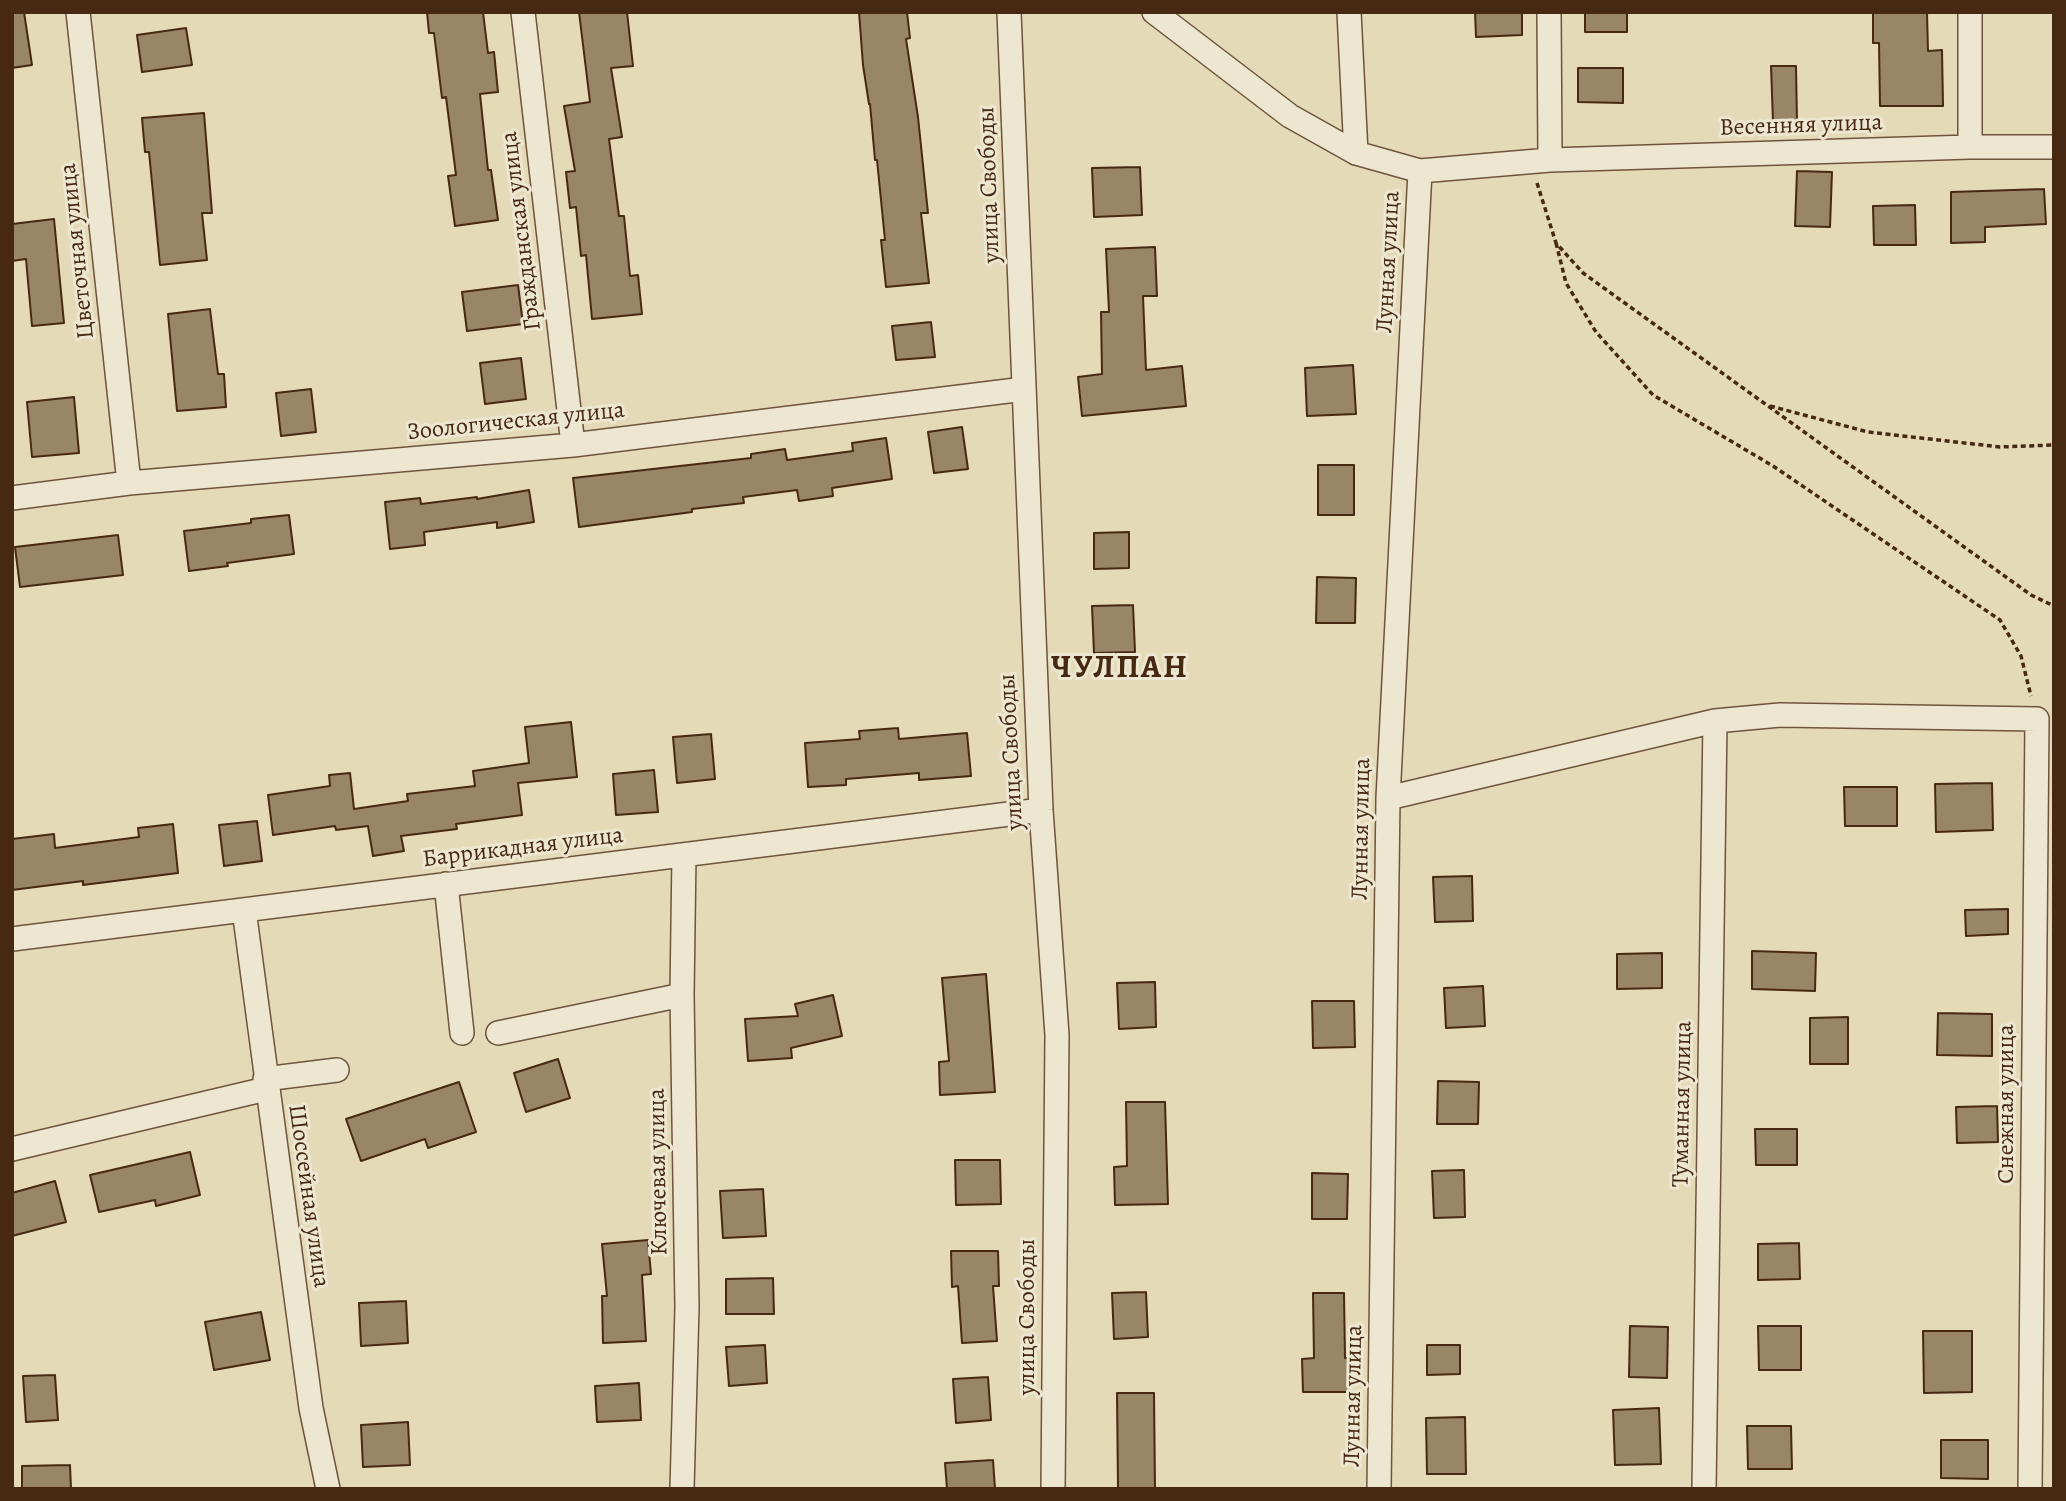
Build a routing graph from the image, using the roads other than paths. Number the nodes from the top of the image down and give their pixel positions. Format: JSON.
{"nodes":[{"id":1,"x":79,"y":12,"type":"edge"},
{"id":2,"x":523,"y":12,"type":"edge"},
{"id":3,"x":1009,"y":12,"type":"edge"},
{"id":4,"x":1154,"y":12,"type":"edge"},
{"id":5,"x":1349,"y":12,"type":"edge"},
{"id":6,"x":1549,"y":12,"type":"edge"},
{"id":7,"x":1970,"y":12,"type":"edge"},
{"id":8,"x":1970,"y":147,"type":"junction"},
{"id":9,"x":2054,"y":147,"type":"edge"},
{"id":10,"x":1356,"y":153,"type":"junction"},
{"id":11,"x":1540,"y":160,"type":"junction"},
{"id":12,"x":1420,"y":171,"type":"junction"},
{"id":13,"x":1024,"y":389,"type":"junction"},
{"id":14,"x":573,"y":444,"type":"junction"},
{"id":15,"x":129,"y":483,"type":"junction"},
{"id":16,"x":12,"y":498,"type":"edge"},
{"id":17,"x":1715,"y":721,"type":"junction"},
{"id":18,"x":1388,"y":798,"type":"junction"},
{"id":19,"x":1041,"y":810,"type":"junction"},
{"id":20,"x":684,"y":855,"type":"junction"},
{"id":21,"x":446,"y":884,"type":"junction"},
{"id":22,"x":244,"y":910,"type":"junction"},
{"id":23,"x":12,"y":939,"type":"edge"},
{"id":24,"x":681,"y":995,"type":"junction"},
{"id":25,"x":498,"y":1032,"type":"dead end"},
{"id":26,"x":462,"y":1033,"type":"dead end"},
{"id":27,"x":337,"y":1070,"type":"dead end"},
{"id":28,"x":265,"y":1084,"type":"junction"},
{"id":29,"x":12,"y":1149,"type":"edge"},
{"id":30,"x":328,"y":1489,"type":"edge"},
{"id":31,"x":682,"y":1489,"type":"edge"},
{"id":32,"x":1053,"y":1489,"type":"edge"},
{"id":33,"x":1379,"y":1489,"type":"edge"},
{"id":34,"x":1704,"y":1489,"type":"edge"},
{"id":35,"x":2031,"y":1489,"type":"edge"}],
"edges":[{"from":1,"to":15,"type":"street","name":"Цветочная улица"},
{"from":2,"to":14,"type":"street","name":"Гражданская улица"},
{"from":3,"to":13,"type":"street","name":"улица Свободы"},
{"from":4,"to":10,"type":"street"},
{"from":5,"to":10,"type":"street"},
{"from":6,"to":11,"type":"street"},
{"from":7,"to":8,"type":"street"},
{"from":8,"to":9,"type":"street","name":"Весенняя улица"},
{"from":8,"to":11,"type":"street","name":"Весенняя улица"},
{"from":10,"to":12,"type":"street"},
{"from":11,"to":12,"type":"street","name":"Весенняя улица"},
{"from":12,"to":18,"type":"street","name":"Лунная улица"},
{"from":13,"to":14,"type":"street","name":"Зоологическая улица"},
{"from":13,"to":19,"type":"street","name":"улица Свободы"},
{"from":14,"to":15,"type":"street","name":"Зоологическая улица"},
{"from":15,"to":16,"type":"street","name":"Зоологическая улица"},
{"from":17,"to":18,"type":"street"},
{"from":17,"to":34,"type":"street","name":"Туманная улица"},
{"from":17,"to":35,"type":"street","name":"Снежная улица"},
{"from":18,"to":33,"type":"street","name":"Лунная улица"},
{"from":19,"to":20,"type":"street","name":"Баррикадная улица"},
{"from":19,"to":32,"type":"street","name":"улица Свободы"},
{"from":20,"to":21,"type":"street","name":"Баррикадная улица"},
{"from":20,"to":24,"type":"street","name":"Ключевая улица"},
{"from":21,"to":22,"type":"street","name":"Баррикадная улица"},
{"from":21,"to":26,"type":"street"},
{"from":22,"to":23,"type":"street","name":"Баррикадная улица"},
{"from":22,"to":28,"type":"street","name":"Шоссейная улица"},
{"from":24,"to":25,"type":"street"},
{"from":24,"to":31,"type":"street","name":"Ключевая улица"},
{"from":27,"to":28,"type":"street"},
{"from":28,"to":29,"type":"street"},
{"from":28,"to":30,"type":"street","name":"Шоссейная улица"}]}
